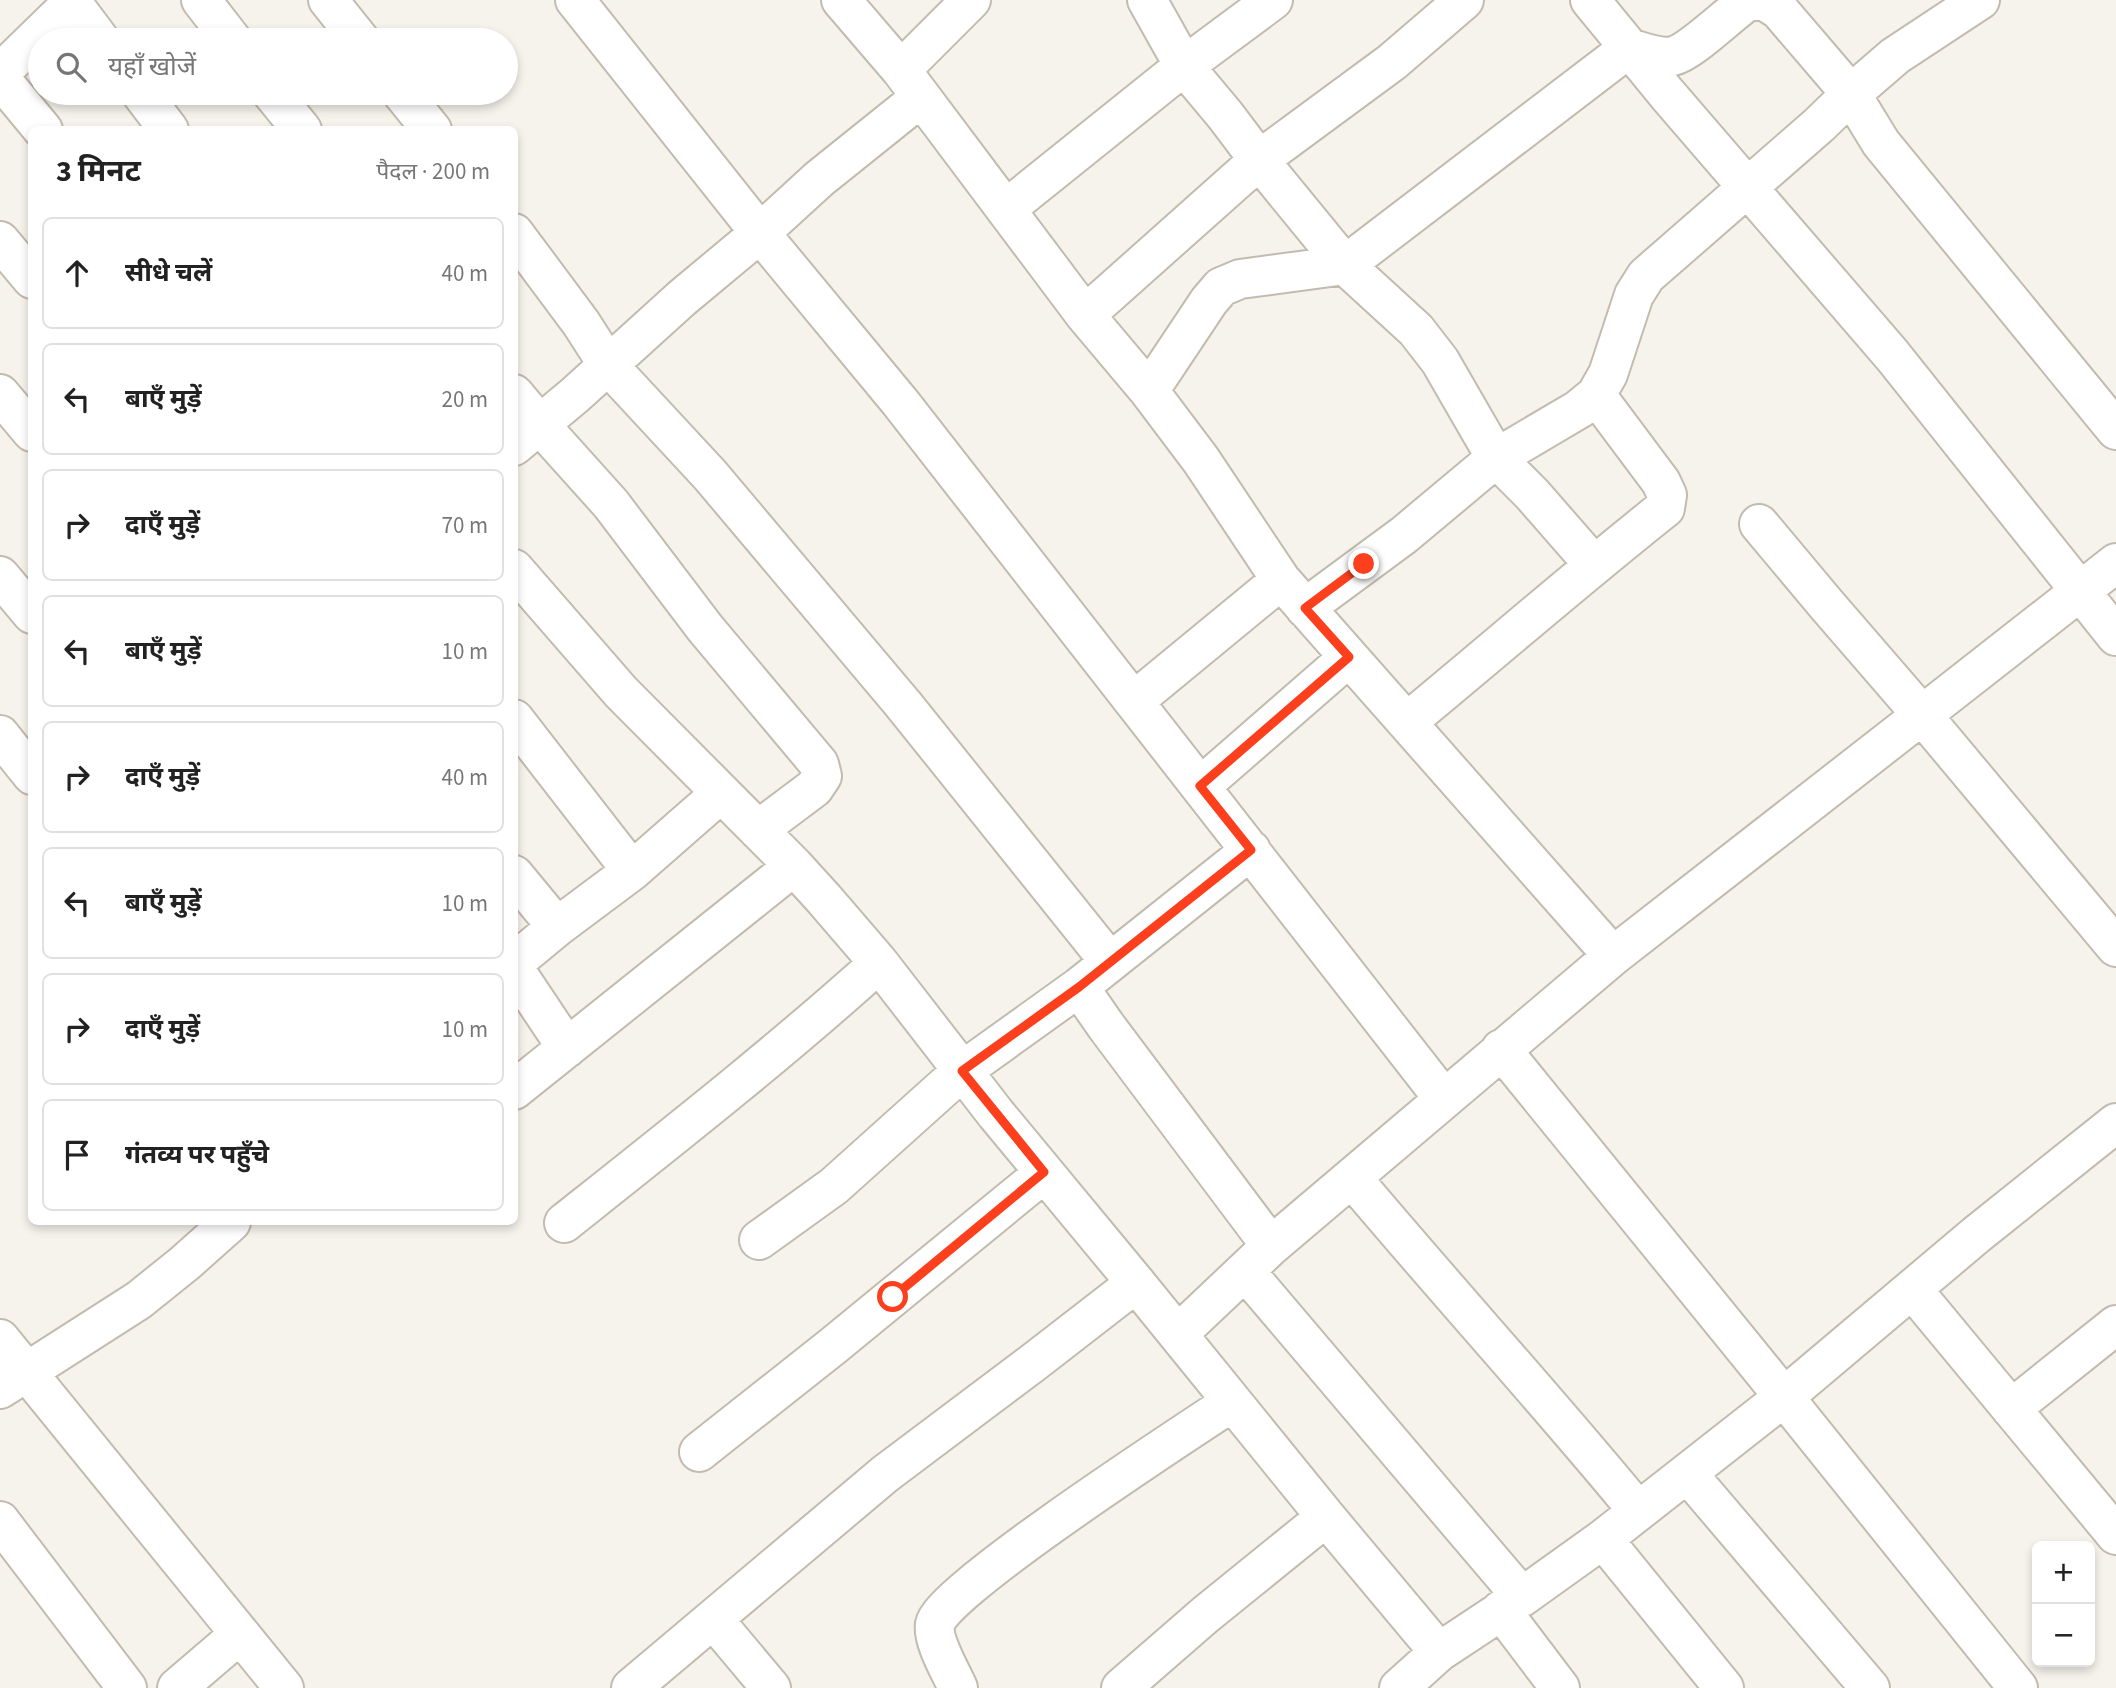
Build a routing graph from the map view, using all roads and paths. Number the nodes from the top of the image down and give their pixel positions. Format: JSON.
{"nodes":[{"id":1,"x":201,"y":0,"type":"edge"},
{"id":2,"x":327,"y":0,"type":"edge"},
{"id":3,"x":575,"y":0,"type":"edge"},
{"id":4,"x":841,"y":0,"type":"edge"},
{"id":5,"x":971,"y":0,"type":"edge"},
{"id":6,"x":1147,"y":0,"type":"edge"},
{"id":7,"x":1273,"y":0,"type":"edge"},
{"id":8,"x":1464,"y":0,"type":"edge"},
{"id":9,"x":1590,"y":0,"type":"edge"},
{"id":10,"x":1980,"y":0,"type":"edge"},
{"id":11,"x":71,"y":2,"type":"edge"},
{"id":12,"x":46,"y":28,"type":"edge"},
{"id":13,"x":91,"y":28,"type":"edge"},
{"id":14,"x":223,"y":28,"type":"edge"},
{"id":15,"x":350,"y":28,"type":"edge"},
{"id":16,"x":28,"y":46,"type":"edge"},
{"id":17,"x":1629,"y":48,"type":"junction"},
{"id":18,"x":1184,"y":66,"type":"junction"},
{"id":19,"x":0,"y":75,"type":"edge"},
{"id":20,"x":911,"y":84,"type":"junction"},
{"id":21,"x":1851,"y":94,"type":"junction"},
{"id":22,"x":150,"y":105,"type":"edge"},
{"id":23,"x":282,"y":105,"type":"edge"},
{"id":24,"x":412,"y":105,"type":"edge"},
{"id":25,"x":40,"y":126,"type":"edge"},
{"id":26,"x":166,"y":126,"type":"edge"},
{"id":27,"x":299,"y":126,"type":"edge"},
{"id":28,"x":429,"y":126,"type":"edge"},
{"id":29,"x":1259,"y":160,"type":"junction"},
{"id":30,"x":1747,"y":187,"type":"junction"},
{"id":31,"x":1006,"y":209,"type":"junction"},
{"id":32,"x":760,"y":233,"type":"junction"},
{"id":33,"x":518,"y":238,"type":"edge"},
{"id":34,"x":0,"y":241,"type":"edge"},
{"id":35,"x":1345,"y":265,"type":"junction"},
{"id":36,"x":28,"y":274,"type":"edge"},
{"id":37,"x":1085,"y":315,"type":"junction"},
{"id":38,"x":608,"y":365,"type":"junction"},
{"id":39,"x":1149,"y":391,"type":"junction"},
{"id":40,"x":0,"y":394,"type":"edge"},
{"id":41,"x":1596,"y":395,"type":"junction"},
{"id":42,"x":518,"y":407,"type":"edge"},
{"id":43,"x":28,"y":427,"type":"edge"},
{"id":44,"x":2116,"y":430,"type":"edge"},
{"id":45,"x":527,"y":436,"type":"edge"},
{"id":46,"x":1496,"y":458,"type":"junction"},
{"id":47,"x":1759,"y":524,"type":"dead end"},
{"id":48,"x":2116,"y":563,"type":"edge"},
{"id":49,"x":1594,"y":565,"type":"junction"},
{"id":50,"x":518,"y":574,"type":"edge"},
{"id":51,"x":0,"y":576,"type":"edge"},
{"id":52,"x":2080,"y":592,"type":"junction"},
{"id":53,"x":1293,"y":594,"type":"junction"},
{"id":54,"x":28,"y":609,"type":"edge"},
{"id":55,"x":2116,"y":636,"type":"edge"},
{"id":56,"x":1349,"y":657,"type":"junction"},
{"id":57,"x":1134,"y":701,"type":"junction"},
{"id":58,"x":1922,"y":715,"type":"junction"},
{"id":59,"x":1407,"y":722,"type":"junction"},
{"id":60,"x":518,"y":724,"type":"edge"},
{"id":61,"x":0,"y":735,"type":"edge"},
{"id":62,"x":28,"y":770,"type":"edge"},
{"id":63,"x":1200,"y":786,"type":"junction"},
{"id":64,"x":722,"y":793,"type":"junction"},
{"id":65,"x":758,"y":830,"type":"junction"},
{"id":66,"x":1251,"y":850,"type":"junction"},
{"id":67,"x":794,"y":866,"type":"junction"},
{"id":68,"x":632,"y":871,"type":"junction"},
{"id":69,"x":518,"y":880,"type":"edge"},
{"id":70,"x":558,"y":927,"type":"junction"},
{"id":71,"x":2116,"y":947,"type":"edge"},
{"id":72,"x":1613,"y":956,"type":"junction"},
{"id":73,"x":518,"y":959,"type":"edge"},
{"id":74,"x":1110,"y":962,"type":"junction"},
{"id":75,"x":879,"y":963,"type":"junction"},
{"id":76,"x":518,"y":974,"type":"edge"},
{"id":77,"x":1079,"y":987,"type":"junction"},
{"id":78,"x":567,"y":1048,"type":"junction"},
{"id":79,"x":1501,"y":1049,"type":"junction"},
{"id":80,"x":962,"y":1071,"type":"junction"},
{"id":81,"x":518,"y":1087,"type":"edge"},
{"id":82,"x":1444,"y":1098,"type":"junction"},
{"id":83,"x":2116,"y":1123,"type":"edge"},
{"id":84,"x":1044,"y":1172,"type":"junction"},
{"id":85,"x":1352,"y":1178,"type":"junction"},
{"id":86,"x":564,"y":1223,"type":"dead end"},
{"id":87,"x":228,"y":1225,"type":"edge"},
{"id":88,"x":758,"y":1240,"type":"dead end"},
{"id":89,"x":1258,"y":1259,"type":"junction"},
{"id":90,"x":1136,"y":1283,"type":"junction"},
{"id":91,"x":1912,"y":1289,"type":"junction"},
{"id":92,"x":2116,"y":1325,"type":"edge"},
{"id":93,"x":1178,"y":1334,"type":"junction"},
{"id":94,"x":0,"y":1339,"type":"edge"},
{"id":95,"x":13,"y":1380,"type":"edge"},
{"id":96,"x":1784,"y":1397,"type":"junction"},
{"id":97,"x":1232,"y":1402,"type":"junction"},
{"id":98,"x":2011,"y":1409,"type":"junction"},
{"id":99,"x":699,"y":1452,"type":"dead end"},
{"id":100,"x":1687,"y":1473,"type":"junction"},
{"id":101,"x":1639,"y":1511,"type":"junction"},
{"id":102,"x":1326,"y":1517,"type":"junction"},
{"id":103,"x":0,"y":1521,"type":"edge"},
{"id":104,"x":2116,"y":1535,"type":"edge"},
{"id":105,"x":1603,"y":1539,"type":"junction"},
{"id":106,"x":1511,"y":1603,"type":"junction"},
{"id":107,"x":714,"y":1620,"type":"junction"},
{"id":108,"x":240,"y":1634,"type":"junction"},
{"id":109,"x":1439,"y":1652,"type":"junction"},
{"id":110,"x":127,"y":1688,"type":"edge"},
{"id":111,"x":177,"y":1688,"type":"edge"},
{"id":112,"x":284,"y":1688,"type":"edge"},
{"id":113,"x":631,"y":1688,"type":"edge"},
{"id":114,"x":771,"y":1688,"type":"edge"},
{"id":115,"x":958,"y":1688,"type":"edge"},
{"id":116,"x":1121,"y":1688,"type":"edge"},
{"id":117,"x":1399,"y":1688,"type":"edge"},
{"id":118,"x":1560,"y":1688,"type":"edge"},
{"id":119,"x":1724,"y":1688,"type":"edge"},
{"id":120,"x":1870,"y":1688,"type":"edge"},
{"id":121,"x":2018,"y":1688,"type":"edge"}],
"edges":[{"from":1,"to":14,"type":"street"},
{"from":2,"to":15,"type":"street"},
{"from":3,"to":32,"type":"street"},
{"from":4,"to":20,"type":"street"},
{"from":5,"to":20,"type":"street"},
{"from":6,"to":18,"type":"street"},
{"from":7,"to":18,"type":"street"},
{"from":8,"to":29,"type":"street"},
{"from":9,"to":17,"type":"street"},
{"from":10,"to":21,"type":"street"},
{"from":11,"to":12,"type":"street"},
{"from":11,"to":13,"type":"street"},
{"from":16,"to":19,"type":"street"},
{"from":17,"to":21,"type":"street"},
{"from":17,"to":30,"type":"street"},
{"from":17,"to":35,"type":"street"},
{"from":18,"to":29,"type":"street"},
{"from":18,"to":31,"type":"street"},
{"from":19,"to":25,"type":"street"},
{"from":20,"to":31,"type":"street"},
{"from":20,"to":32,"type":"street"},
{"from":21,"to":30,"type":"street"},
{"from":21,"to":44,"type":"street"},
{"from":22,"to":26,"type":"street"},
{"from":23,"to":27,"type":"street"},
{"from":24,"to":28,"type":"street"},
{"from":29,"to":35,"type":"street"},
{"from":29,"to":37,"type":"street"},
{"from":30,"to":41,"type":"street"},
{"from":30,"to":52,"type":"street"},
{"from":31,"to":37,"type":"street"},
{"from":32,"to":38,"type":"street"},
{"from":32,"to":57,"type":"street"},
{"from":33,"to":38,"type":"street"},
{"from":34,"to":36,"type":"street"},
{"from":35,"to":39,"type":"street"},
{"from":35,"to":46,"type":"street"},
{"from":37,"to":39,"type":"street"},
{"from":38,"to":45,"type":"street"},
{"from":38,"to":74,"type":"street"},
{"from":39,"to":53,"type":"street"},
{"from":40,"to":43,"type":"street"},
{"from":41,"to":46,"type":"street"},
{"from":41,"to":49,"type":"street"},
{"from":42,"to":45,"type":"street"},
{"from":45,"to":65,"type":"street"},
{"from":46,"to":49,"type":"street"},
{"from":46,"to":53,"type":"street"},
{"from":47,"to":58,"type":"street"},
{"from":48,"to":52,"type":"street"},
{"from":49,"to":59,"type":"street"},
{"from":50,"to":64,"type":"street"},
{"from":51,"to":54,"type":"street"},
{"from":52,"to":55,"type":"street"},
{"from":52,"to":58,"type":"street"},
{"from":53,"to":56,"type":"street"},
{"from":53,"to":57,"type":"street"},
{"from":56,"to":59,"type":"street"},
{"from":56,"to":63,"type":"street"},
{"from":57,"to":63,"type":"street"},
{"from":58,"to":71,"type":"street"},
{"from":58,"to":72,"type":"street"},
{"from":59,"to":72,"type":"street"},
{"from":60,"to":68,"type":"street"},
{"from":61,"to":62,"type":"street"},
{"from":63,"to":66,"type":"street"},
{"from":64,"to":65,"type":"street"},
{"from":64,"to":68,"type":"street"},
{"from":65,"to":67,"type":"street"},
{"from":66,"to":74,"type":"street"},
{"from":66,"to":82,"type":"street"},
{"from":67,"to":75,"type":"street"},
{"from":67,"to":78,"type":"street"},
{"from":68,"to":70,"type":"street"},
{"from":69,"to":70,"type":"street"},
{"from":70,"to":73,"type":"street"},
{"from":72,"to":79,"type":"street"},
{"from":74,"to":77,"type":"street"},
{"from":75,"to":80,"type":"street"},
{"from":75,"to":86,"type":"street"},
{"from":76,"to":78,"type":"street"},
{"from":77,"to":80,"type":"street"},
{"from":77,"to":89,"type":"street"},
{"from":78,"to":81,"type":"street"},
{"from":79,"to":82,"type":"street"},
{"from":79,"to":96,"type":"street"},
{"from":80,"to":84,"type":"street"},
{"from":80,"to":88,"type":"street"},
{"from":82,"to":85,"type":"street"},
{"from":83,"to":91,"type":"street"},
{"from":84,"to":90,"type":"street"},
{"from":84,"to":99,"type":"street"},
{"from":85,"to":89,"type":"street"},
{"from":85,"to":101,"type":"street"},
{"from":87,"to":95,"type":"street"},
{"from":89,"to":93,"type":"street"},
{"from":89,"to":106,"type":"street"},
{"from":90,"to":93,"type":"street"},
{"from":90,"to":107,"type":"street"},
{"from":91,"to":96,"type":"street"},
{"from":91,"to":98,"type":"street"},
{"from":92,"to":98,"type":"street"},
{"from":93,"to":97,"type":"street"},
{"from":94,"to":95,"type":"street"},
{"from":95,"to":108,"type":"street"},
{"from":96,"to":100,"type":"street"},
{"from":96,"to":121,"type":"street"},
{"from":97,"to":102,"type":"street"},
{"from":97,"to":115,"type":"street"},
{"from":98,"to":104,"type":"street"},
{"from":100,"to":101,"type":"street"},
{"from":100,"to":120,"type":"street"},
{"from":101,"to":105,"type":"street"},
{"from":102,"to":109,"type":"street"},
{"from":102,"to":116,"type":"street"},
{"from":103,"to":110,"type":"street"},
{"from":105,"to":106,"type":"street"},
{"from":105,"to":119,"type":"street"},
{"from":106,"to":109,"type":"street"},
{"from":106,"to":118,"type":"street"},
{"from":107,"to":113,"type":"street"},
{"from":107,"to":114,"type":"street"},
{"from":108,"to":111,"type":"street"},
{"from":108,"to":112,"type":"street"},
{"from":109,"to":117,"type":"street"}]}
